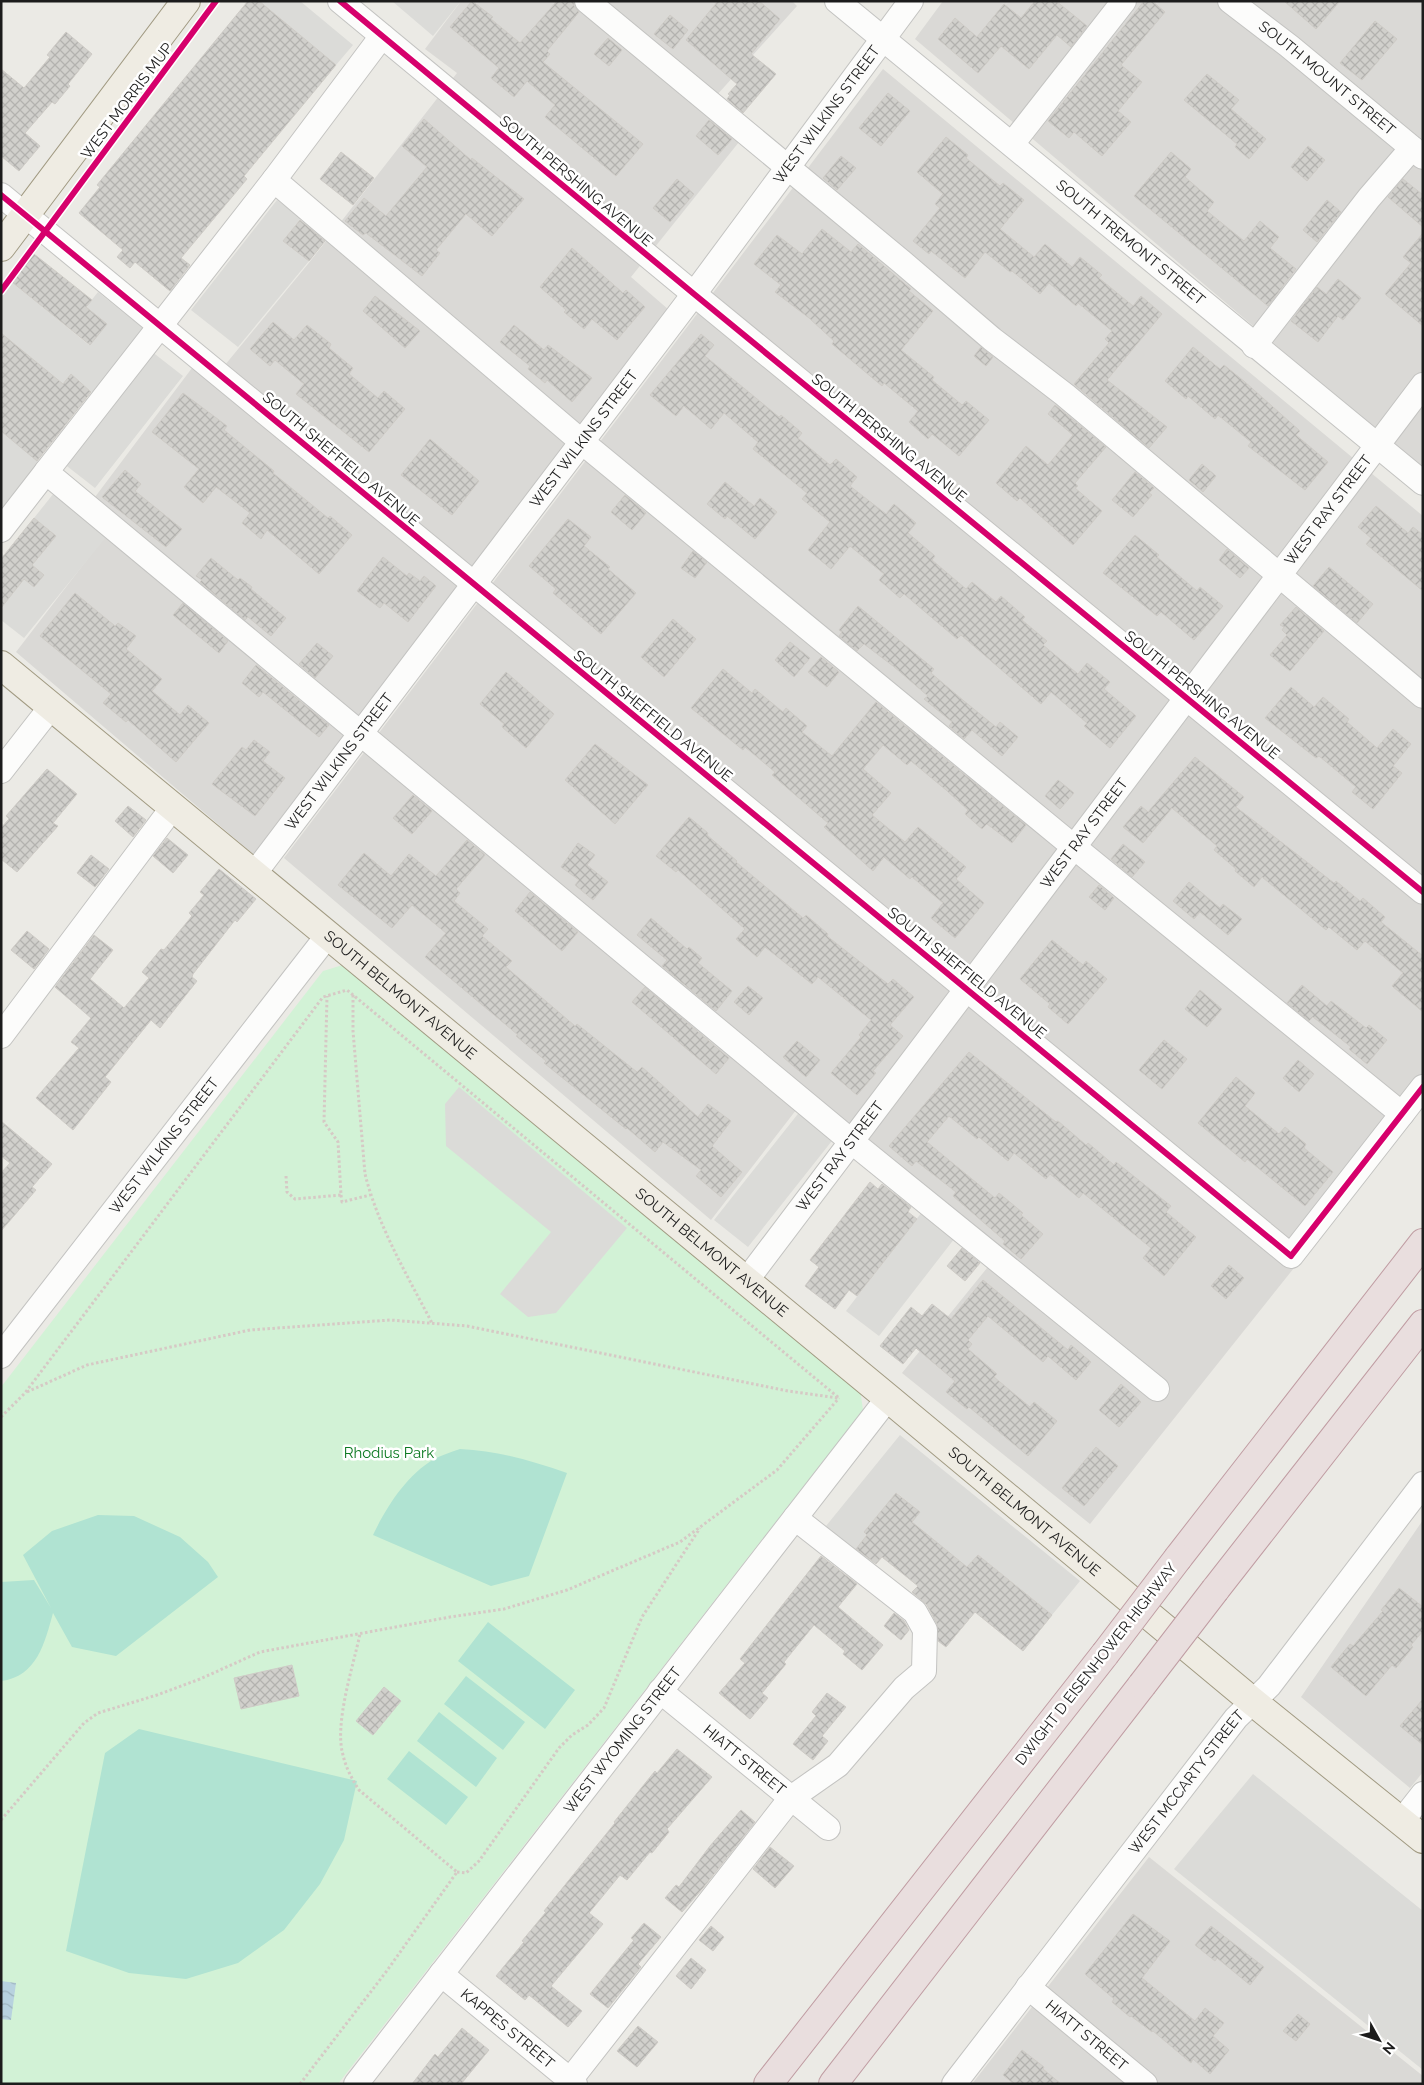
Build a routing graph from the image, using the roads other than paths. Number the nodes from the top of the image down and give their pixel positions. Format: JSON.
{"nodes":[{"id":1,"x":186,"y":1,"type":"edge"},
{"id":2,"x":340,"y":1,"type":"edge"},
{"id":3,"x":587,"y":1,"type":"edge"},
{"id":4,"x":837,"y":1,"type":"edge"},
{"id":5,"x":911,"y":1,"type":"edge"},
{"id":6,"x":1124,"y":1,"type":"edge"},
{"id":7,"x":1230,"y":1,"type":"edge"},
{"id":8,"x":382,"y":36,"type":"junction"},
{"id":9,"x":883,"y":39,"type":"junction"},
{"id":10,"x":1012,"y":144,"type":"junction"},
{"id":11,"x":1418,"y":152,"type":"edge"},
{"id":12,"x":787,"y":168,"type":"junction"},
{"id":13,"x":274,"y":180,"type":"junction"},
{"id":14,"x":1,"y":195,"type":"edge"},
{"id":15,"x":25,"y":215,"type":"junction"},
{"id":16,"x":1,"y":247,"type":"edge"},
{"id":17,"x":694,"y":294,"type":"junction"},
{"id":18,"x":160,"y":326,"type":"junction"},
{"id":19,"x":1254,"y":346,"type":"junction"},
{"id":20,"x":1423,"y":386,"type":"edge"},
{"id":21,"x":582,"y":442,"type":"junction"},
{"id":22,"x":1377,"y":446,"type":"junction"},
{"id":23,"x":46,"y":472,"type":"junction"},
{"id":24,"x":1423,"y":483,"type":"edge"},
{"id":25,"x":1,"y":530,"type":"edge"},
{"id":26,"x":1278,"y":576,"type":"junction"},
{"id":27,"x":473,"y":585,"type":"junction"},
{"id":28,"x":1,"y":665,"type":"edge"},
{"id":29,"x":1423,"y":696,"type":"edge"},
{"id":30,"x":1186,"y":698,"type":"junction"},
{"id":31,"x":51,"y":707,"type":"junction"},
{"id":32,"x":360,"y":734,"type":"junction"},
{"id":33,"x":1,"y":771,"type":"edge"},
{"id":34,"x":172,"y":807,"type":"junction"},
{"id":35,"x":1074,"y":847,"type":"junction"},
{"id":36,"x":254,"y":874,"type":"junction"},
{"id":37,"x":1423,"y":892,"type":"edge"},
{"id":38,"x":328,"y":934,"type":"junction"},
{"id":39,"x":966,"y":989,"type":"junction"},
{"id":40,"x":1,"y":1036,"type":"edge"},
{"id":41,"x":1423,"y":1088,"type":"edge"},
{"id":42,"x":1402,"y":1114,"type":"junction"},
{"id":43,"x":851,"y":1141,"type":"junction"},
{"id":44,"x":1423,"y":1243,"type":"edge"},
{"id":45,"x":746,"y":1281,"type":"junction"},
{"id":46,"x":1423,"y":1324,"type":"edge"},
{"id":47,"x":1,"y":1356,"type":"edge"},
{"id":48,"x":1157,"y":1388,"type":"dead end"},
{"id":49,"x":888,"y":1398,"type":"junction"},
{"id":50,"x":1423,"y":1484,"type":"edge"},
{"id":51,"x":795,"y":1518,"type":"junction"},
{"id":52,"x":660,"y":1690,"type":"junction"},
{"id":53,"x":1252,"y":1701,"type":"junction"},
{"id":54,"x":1423,"y":1794,"type":"edge"},
{"id":55,"x":791,"y":1798,"type":"junction"},
{"id":56,"x":1401,"y":1822,"type":"junction"},
{"id":57,"x":828,"y":1828,"type":"dead end"},
{"id":58,"x":1423,"y":1840,"type":"edge"},
{"id":59,"x":912,"y":1899,"type":"junction"},
{"id":60,"x":441,"y":1974,"type":"junction"},
{"id":61,"x":1028,"y":1987,"type":"junction"},
{"id":62,"x":571,"y":2082,"type":"edge"},
{"id":63,"x":356,"y":2084,"type":"edge"},
{"id":64,"x":749,"y":2084,"type":"edge"},
{"id":65,"x":768,"y":2084,"type":"edge"},
{"id":66,"x":833,"y":2084,"type":"edge"},
{"id":67,"x":954,"y":2084,"type":"edge"},
{"id":68,"x":1145,"y":2084,"type":"edge"}],
"edges":[{"from":1,"to":15,"type":"main road"},
{"from":2,"to":8,"type":"street","name":"SOUTH PERSHING AVENUE"},
{"from":3,"to":12,"type":"street"},
{"from":4,"to":9,"type":"street","name":"SOUTH TREMONT STREET"},
{"from":5,"to":9,"type":"street","name":"WEST WILKINS STREET"},
{"from":6,"to":10,"type":"street"},
{"from":7,"to":11,"type":"street","name":"SOUTH MOUNT STREET"},
{"from":8,"to":13,"type":"street"},
{"from":8,"to":17,"type":"street","name":"SOUTH PERSHING AVENUE"},
{"from":9,"to":10,"type":"street","name":"SOUTH TREMONT STREET"},
{"from":9,"to":12,"type":"street","name":"WEST WILKINS STREET"},
{"from":10,"to":19,"type":"street","name":"SOUTH TREMONT STREET"},
{"from":11,"to":19,"type":"street"},
{"from":12,"to":17,"type":"street","name":"WEST WILKINS STREET"},
{"from":12,"to":26,"type":"street"},
{"from":13,"to":18,"type":"street"},
{"from":13,"to":21,"type":"street"},
{"from":14,"to":15,"type":"street","name":"SOUTH SHEFFIELD AVENUE"},
{"from":15,"to":16,"type":"main road"},
{"from":15,"to":18,"type":"street","name":"SOUTH SHEFFIELD AVENUE"},
{"from":17,"to":21,"type":"street","name":"WEST WILKINS STREET"},
{"from":17,"to":30,"type":"street","name":"SOUTH PERSHING AVENUE"},
{"from":18,"to":23,"type":"street"},
{"from":18,"to":27,"type":"street","name":"SOUTH SHEFFIELD AVENUE"},
{"from":19,"to":22,"type":"street","name":"SOUTH TREMONT STREET"},
{"from":20,"to":22,"type":"street","name":"WEST RAY STREET"},
{"from":21,"to":27,"type":"street","name":"WEST WILKINS STREET"},
{"from":21,"to":35,"type":"street"},
{"from":22,"to":24,"type":"street","name":"SOUTH TREMONT STREET"},
{"from":22,"to":26,"type":"street","name":"WEST RAY STREET"},
{"from":23,"to":25,"type":"street"},
{"from":23,"to":32,"type":"street"},
{"from":26,"to":29,"type":"street"},
{"from":26,"to":30,"type":"street","name":"WEST RAY STREET"},
{"from":27,"to":32,"type":"street","name":"WEST WILKINS STREET"},
{"from":27,"to":39,"type":"street","name":"SOUTH SHEFFIELD AVENUE"},
{"from":28,"to":31,"type":"main road","name":"SOUTH BELMONT AVENUE"},
{"from":30,"to":35,"type":"street","name":"WEST RAY STREET"},
{"from":30,"to":37,"type":"street","name":"SOUTH PERSHING AVENUE"},
{"from":31,"to":33,"type":"street"},
{"from":31,"to":34,"type":"main road","name":"SOUTH BELMONT AVENUE"},
{"from":32,"to":36,"type":"street","name":"WEST WILKINS STREET"},
{"from":32,"to":43,"type":"street"},
{"from":34,"to":36,"type":"main road","name":"SOUTH BELMONT AVENUE"},
{"from":34,"to":40,"type":"street"},
{"from":35,"to":39,"type":"street","name":"WEST RAY STREET"},
{"from":35,"to":42,"type":"street"},
{"from":36,"to":38,"type":"main road","name":"SOUTH BELMONT AVENUE"},
{"from":38,"to":45,"type":"main road","name":"SOUTH BELMONT AVENUE"},
{"from":38,"to":47,"type":"street","name":"WEST WILKINS STREET"},
{"from":39,"to":42,"type":"street","name":"SOUTH SHEFFIELD AVENUE"},
{"from":39,"to":43,"type":"street","name":"WEST RAY STREET"},
{"from":41,"to":42,"type":"street"},
{"from":43,"to":45,"type":"street","name":"WEST RAY STREET"},
{"from":43,"to":48,"type":"street"},
{"from":44,"to":59,"type":"highway","name":"DWIGHT D EISENHOWER HIGHWAY","bridge":true},
{"from":45,"to":49,"type":"main road","name":"SOUTH BELMONT AVENUE"},
{"from":46,"to":66,"type":"highway","bridge":true},
{"from":49,"to":51,"type":"street","name":"WEST WYOMING STREET"},
{"from":49,"to":53,"type":"main road","name":"SOUTH BELMONT AVENUE"},
{"from":50,"to":53,"type":"street","name":"WEST MCCARTY STREET"},
{"from":51,"to":52,"type":"street","name":"WEST WYOMING STREET"},
{"from":51,"to":55,"type":"street"},
{"from":52,"to":55,"type":"street","name":"HIATT STREET"},
{"from":52,"to":60,"type":"street","name":"WEST WYOMING STREET"},
{"from":53,"to":56,"type":"main road","name":"SOUTH BELMONT AVENUE"},
{"from":53,"to":61,"type":"street","name":"WEST MCCARTY STREET"},
{"from":54,"to":56,"type":"street"},
{"from":55,"to":57,"type":"street","name":"HIATT STREET"},
{"from":55,"to":62,"type":"street"},
{"from":56,"to":58,"type":"main road","name":"SOUTH BELMONT AVENUE"},
{"from":59,"to":64,"type":"highway"},
{"from":59,"to":65,"type":"highway","name":"DWIGHT D EISENHOWER HIGHWAY"},
{"from":60,"to":62,"type":"street","name":"KAPPES STREET"},
{"from":60,"to":63,"type":"street","name":"WEST WYOMING STREET"},
{"from":61,"to":67,"type":"street","name":"WEST MCCARTY STREET"},
{"from":61,"to":68,"type":"street","name":"HIATT STREET"}]}
